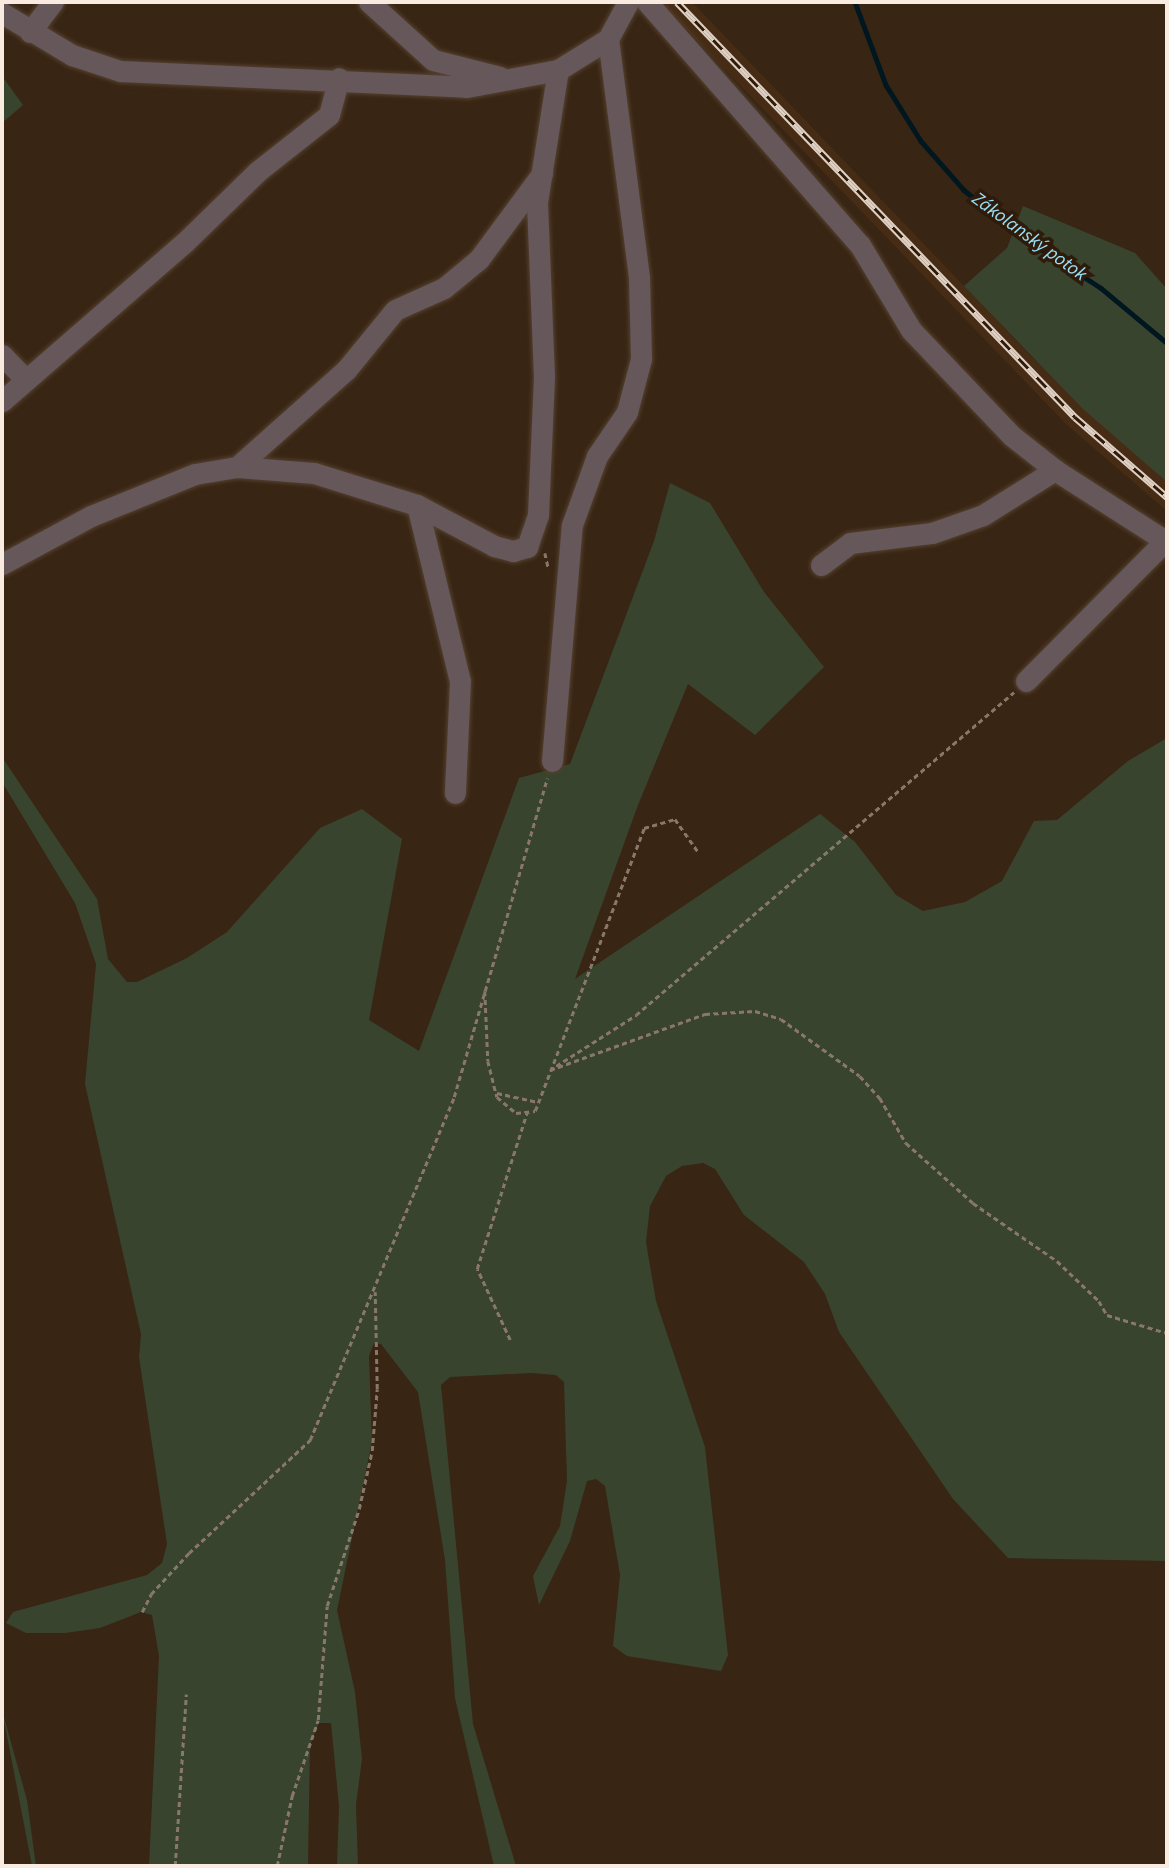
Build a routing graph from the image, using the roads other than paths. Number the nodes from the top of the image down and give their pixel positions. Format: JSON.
{"nodes":[{"id":1,"x":53,"y":2,"type":"edge"},
{"id":2,"x":369,"y":2,"type":"edge"},
{"id":3,"x":628,"y":2,"type":"edge"},
{"id":4,"x":647,"y":2,"type":"edge"},
{"id":5,"x":2,"y":13,"type":"edge"},
{"id":6,"x":30,"y":32,"type":"junction"},
{"id":7,"x":608,"y":39,"type":"junction"},
{"id":8,"x":558,"y":70,"type":"junction"},
{"id":9,"x":339,"y":78,"type":"junction"},
{"id":10,"x":505,"y":79,"type":"junction"},
{"id":11,"x":542,"y":174,"type":"junction"},
{"id":12,"x":2,"y":355,"type":"edge"},
{"id":13,"x":25,"y":379,"type":"junction"},
{"id":14,"x":2,"y":401,"type":"edge"},
{"id":15,"x":237,"y":467,"type":"junction"},
{"id":16,"x":1055,"y":470,"type":"junction"},
{"id":17,"x":417,"y":505,"type":"junction"},
{"id":18,"x":1166,"y":541,"type":"edge"},
{"id":19,"x":2,"y":564,"type":"edge"},
{"id":20,"x":821,"y":565,"type":"dead end"},
{"id":21,"x":1026,"y":681,"type":"road end"},
{"id":22,"x":552,"y":761,"type":"road end"},
{"id":23,"x":455,"y":793,"type":"dead end"}],
"edges":[{"from":1,"to":6,"type":"street"},
{"from":2,"to":10,"type":"street"},
{"from":3,"to":7,"type":"street"},
{"from":4,"to":16,"type":"street"},
{"from":5,"to":6,"type":"street"},
{"from":6,"to":9,"type":"street"},
{"from":7,"to":8,"type":"street"},
{"from":7,"to":22,"type":"street"},
{"from":8,"to":10,"type":"street"},
{"from":8,"to":11,"type":"street"},
{"from":9,"to":10,"type":"street"},
{"from":9,"to":13,"type":"street"},
{"from":11,"to":15,"type":"street"},
{"from":11,"to":17,"type":"street"},
{"from":12,"to":13,"type":"street"},
{"from":13,"to":14,"type":"street"},
{"from":15,"to":17,"type":"street"},
{"from":15,"to":19,"type":"street"},
{"from":16,"to":18,"type":"street"},
{"from":16,"to":20,"type":"street"},
{"from":17,"to":23,"type":"street"},
{"from":18,"to":21,"type":"street"}]}
